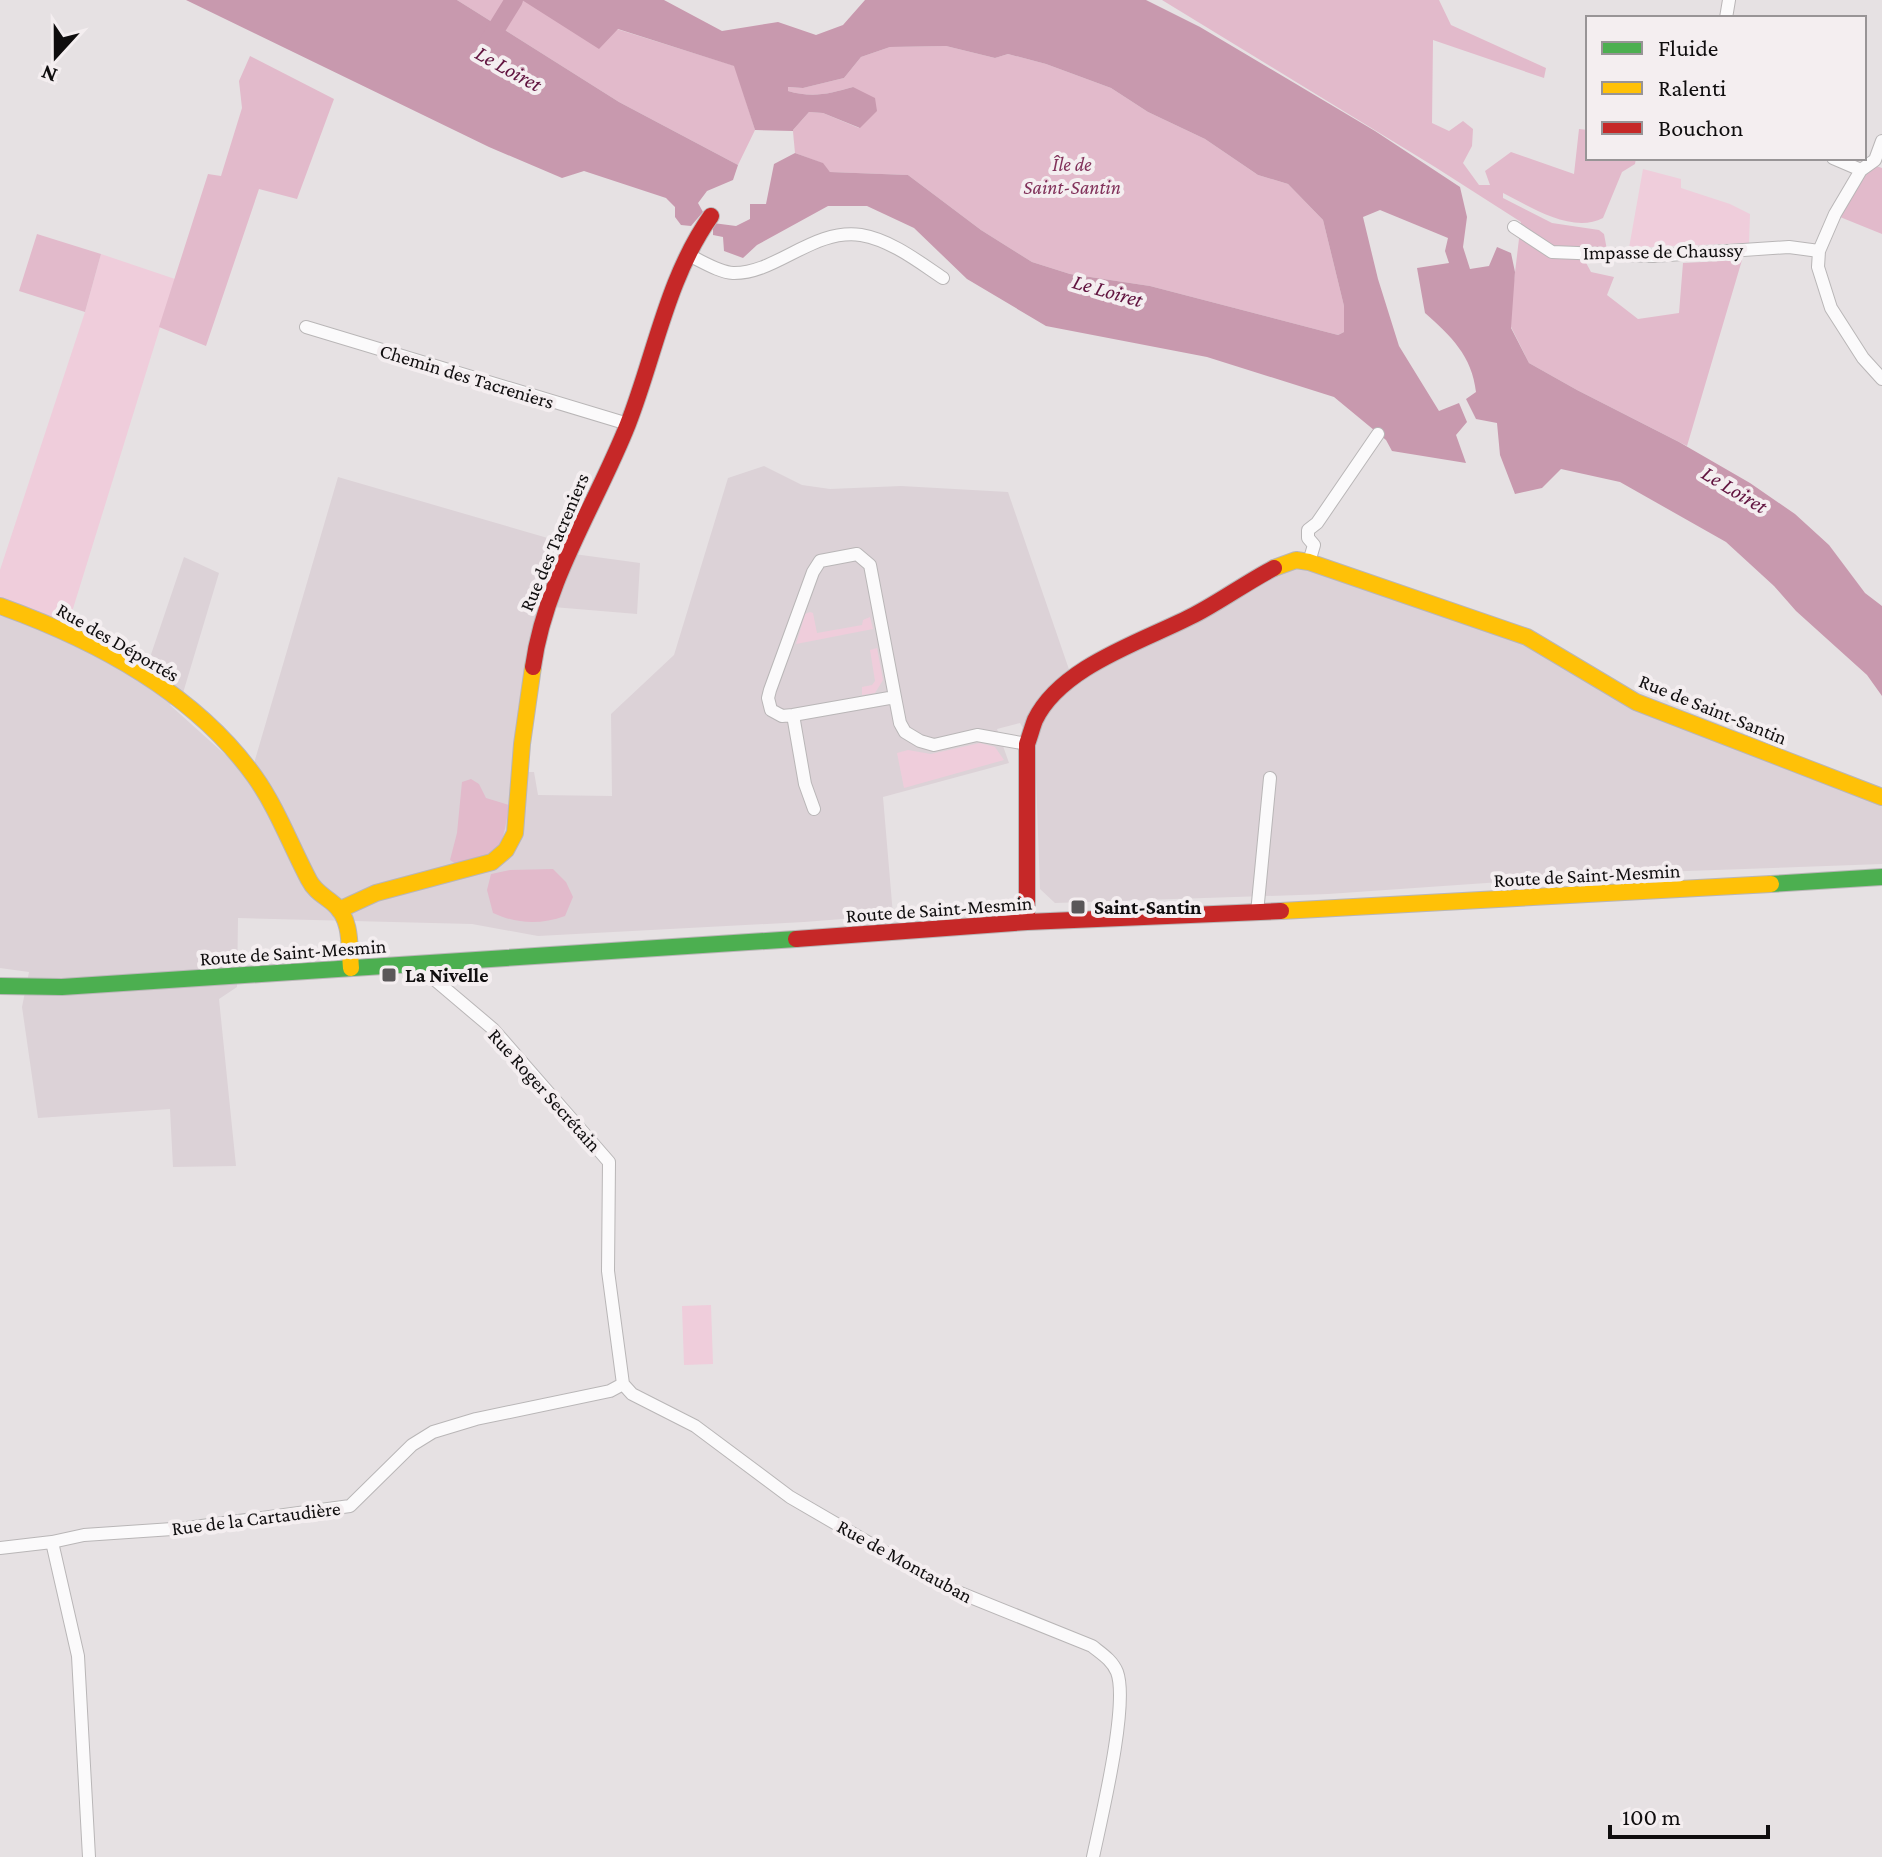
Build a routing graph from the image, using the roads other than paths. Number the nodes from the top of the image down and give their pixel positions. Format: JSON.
{"nodes":[{"id":1,"x":1882,"y":141,"type":"edge"},
{"id":2,"x":1838,"y":160,"type":"edge"},
{"id":3,"x":1878,"y":161,"type":"edge"},
{"id":4,"x":1861,"y":170,"type":"junction"},
{"id":5,"x":706,"y":222,"type":"dead end"},
{"id":6,"x":1514,"y":227,"type":"dead end"},
{"id":7,"x":1819,"y":251,"type":"junction"},
{"id":8,"x":688,"y":255,"type":"junction"},
{"id":9,"x":943,"y":278,"type":"dead end"},
{"id":10,"x":306,"y":327,"type":"dead end"},
{"id":11,"x":1882,"y":379,"type":"edge"},
{"id":12,"x":628,"y":424,"type":"junction"},
{"id":13,"x":1378,"y":434,"type":"dead end"},
{"id":14,"x":1309,"y":562,"type":"junction"},
{"id":15,"x":0,"y":606,"type":"edge"},
{"id":16,"x":895,"y":697,"type":"junction"},
{"id":17,"x":793,"y":715,"type":"junction"},
{"id":18,"x":1027,"y":744,"type":"junction"},
{"id":19,"x":1270,"y":778,"type":"dead end"},
{"id":20,"x":1882,"y":797,"type":"edge"},
{"id":21,"x":814,"y":809,"type":"dead end"},
{"id":22,"x":1882,"y":877,"type":"edge"},
{"id":23,"x":339,"y":910,"type":"junction"},
{"id":24,"x":1257,"y":913,"type":"junction"},
{"id":25,"x":1027,"y":922,"type":"junction"},
{"id":26,"x":425,"y":964,"type":"junction"},
{"id":27,"x":351,"y":968,"type":"junction"},
{"id":28,"x":0,"y":986,"type":"edge"},
{"id":29,"x":623,"y":1384,"type":"junction"},
{"id":30,"x":52,"y":1542,"type":"junction"},
{"id":31,"x":0,"y":1548,"type":"edge"},
{"id":32,"x":89,"y":1857,"type":"edge"},
{"id":33,"x":1093,"y":1857,"type":"edge"}],
"edges":[{"from":1,"to":3,"type":"street"},
{"from":2,"to":4,"type":"street"},
{"from":3,"to":4,"type":"street"},
{"from":4,"to":7,"type":"street"},
{"from":5,"to":8,"type":"street","name":"Rue des Tacreniers"},
{"from":6,"to":7,"type":"street","name":"Impasse de Chaussy"},
{"from":7,"to":11,"type":"street"},
{"from":8,"to":9,"type":"street"},
{"from":8,"to":12,"type":"street","name":"Rue des Tacreniers"},
{"from":10,"to":12,"type":"street","name":"Chemin des Tacreniers"},
{"from":12,"to":23,"type":"street","name":"Rue des Tacreniers"},
{"from":13,"to":14,"type":"street"},
{"from":14,"to":18,"type":"street"},
{"from":14,"to":20,"type":"street","name":"Rue de Saint-Santin"},
{"from":15,"to":23,"type":"street","name":"Rue des Déportés"},
{"from":16,"to":17,"type":"street"},
{"from":16,"to":17,"type":"street"},
{"from":16,"to":18,"type":"street"},
{"from":17,"to":21,"type":"street"},
{"from":18,"to":25,"type":"street"},
{"from":19,"to":24,"type":"street"},
{"from":22,"to":24,"type":"street","name":"Route de Saint-Mesmin"},
{"from":23,"to":27,"type":"street"},
{"from":24,"to":25,"type":"street","name":"Route de Saint-Mesmin"},
{"from":25,"to":26,"type":"street","name":"Route de Saint-Mesmin"},
{"from":26,"to":27,"type":"street","name":"Route de Saint-Mesmin"},
{"from":26,"to":29,"type":"street","name":"Rue Roger Secrétain"},
{"from":27,"to":28,"type":"street","name":"Route de Saint-Mesmin"},
{"from":29,"to":30,"type":"street","name":"Rue de la Cartaudière"},
{"from":29,"to":33,"type":"street","name":"Rue de Montauban"},
{"from":30,"to":31,"type":"street","name":"Rue de la Cartaudière"},
{"from":30,"to":32,"type":"street"}]}
